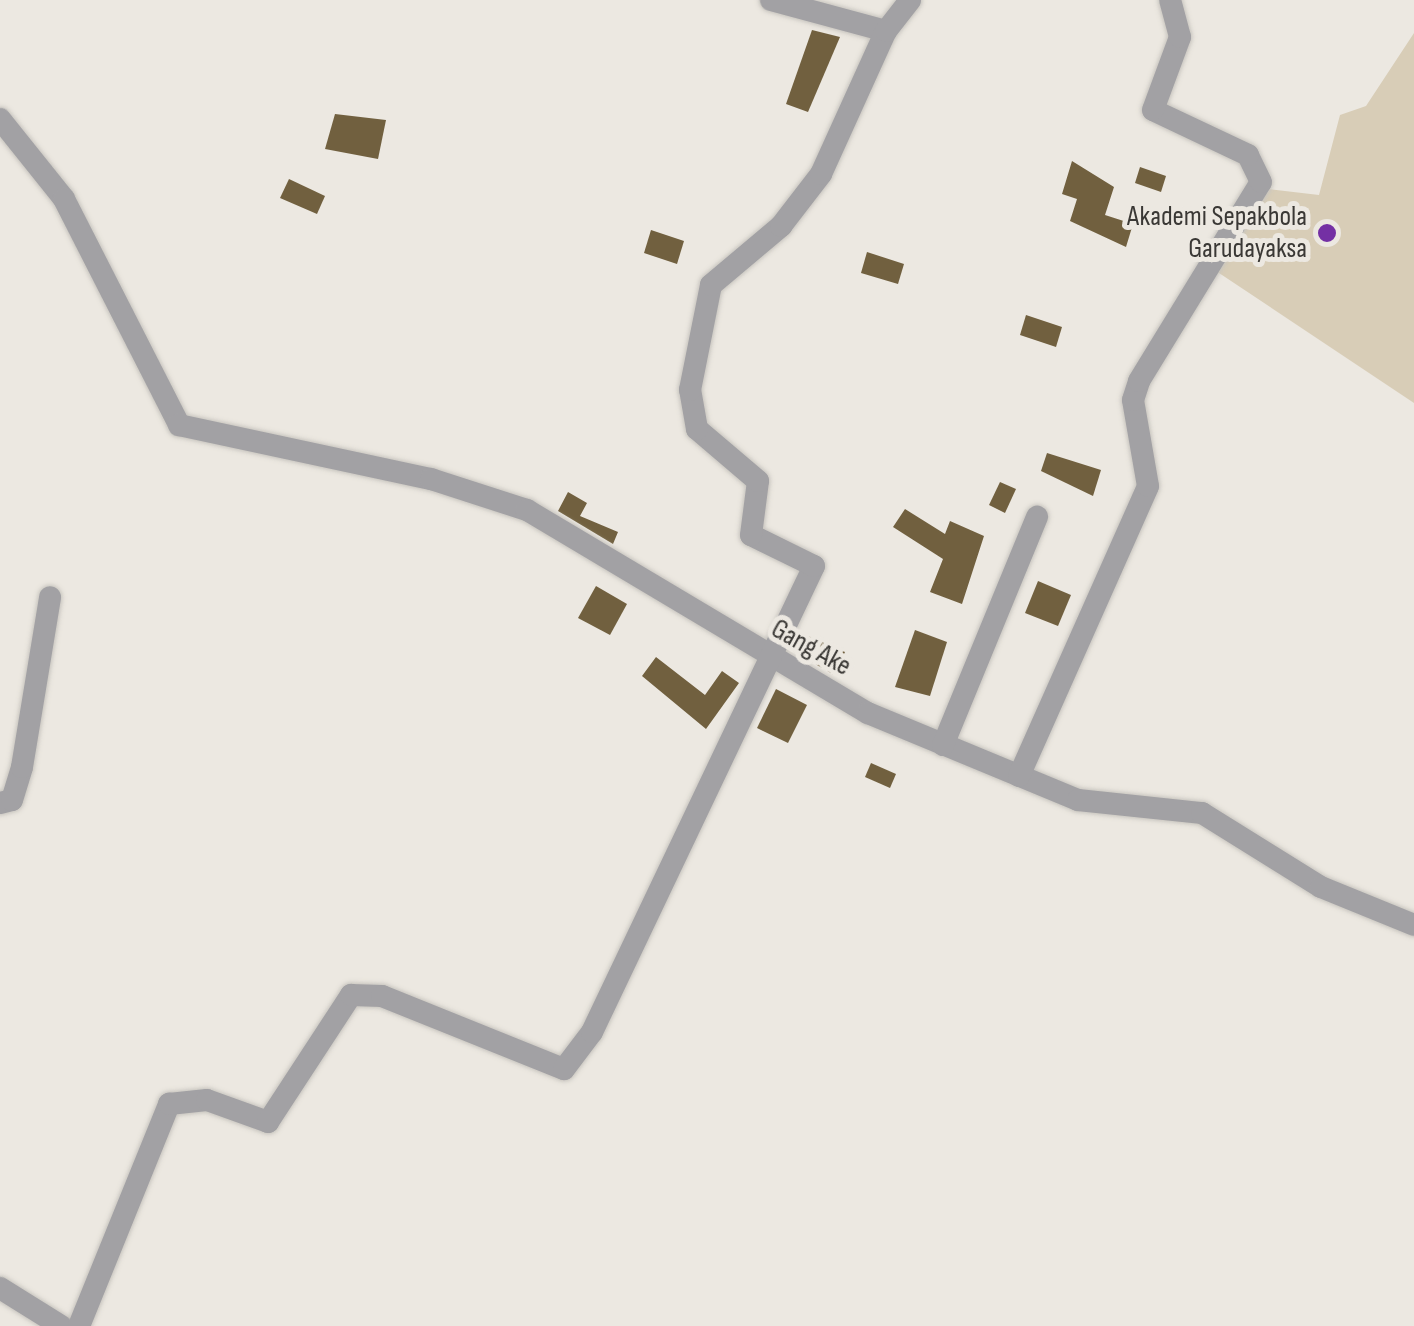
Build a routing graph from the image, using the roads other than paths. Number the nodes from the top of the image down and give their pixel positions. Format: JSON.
{"nodes":[{"id":1,"x":771,"y":0,"type":"edge"},
{"id":2,"x":910,"y":0,"type":"edge"},
{"id":3,"x":1170,"y":0,"type":"edge"},
{"id":4,"x":886,"y":31,"type":"junction"},
{"id":5,"x":0,"y":120,"type":"edge"},
{"id":6,"x":1037,"y":517,"type":"dead end"},
{"id":7,"x":50,"y":597,"type":"dead end"},
{"id":8,"x":774,"y":663,"type":"junction"},
{"id":9,"x":943,"y":746,"type":"junction"},
{"id":10,"x":1019,"y":776,"type":"junction"},
{"id":11,"x":0,"y":803,"type":"edge"},
{"id":12,"x":1414,"y":925,"type":"edge"},
{"id":13,"x":0,"y":1288,"type":"edge"},
{"id":14,"x":61,"y":1326,"type":"edge"},
{"id":15,"x":79,"y":1326,"type":"edge"}],
"edges":[{"from":1,"to":4,"type":"street"},
{"from":2,"to":4,"type":"street"},
{"from":3,"to":10,"type":"street"},
{"from":4,"to":8,"type":"street"},
{"from":5,"to":8,"type":"street","name":"Gang Ake"},
{"from":6,"to":9,"type":"street"},
{"from":7,"to":11,"type":"street"},
{"from":8,"to":9,"type":"street","name":"Gang Ake"},
{"from":8,"to":15,"type":"street"},
{"from":9,"to":10,"type":"street","name":"Gang Ake"},
{"from":10,"to":12,"type":"street","name":"Gang Ake"},
{"from":13,"to":14,"type":"street"}]}
